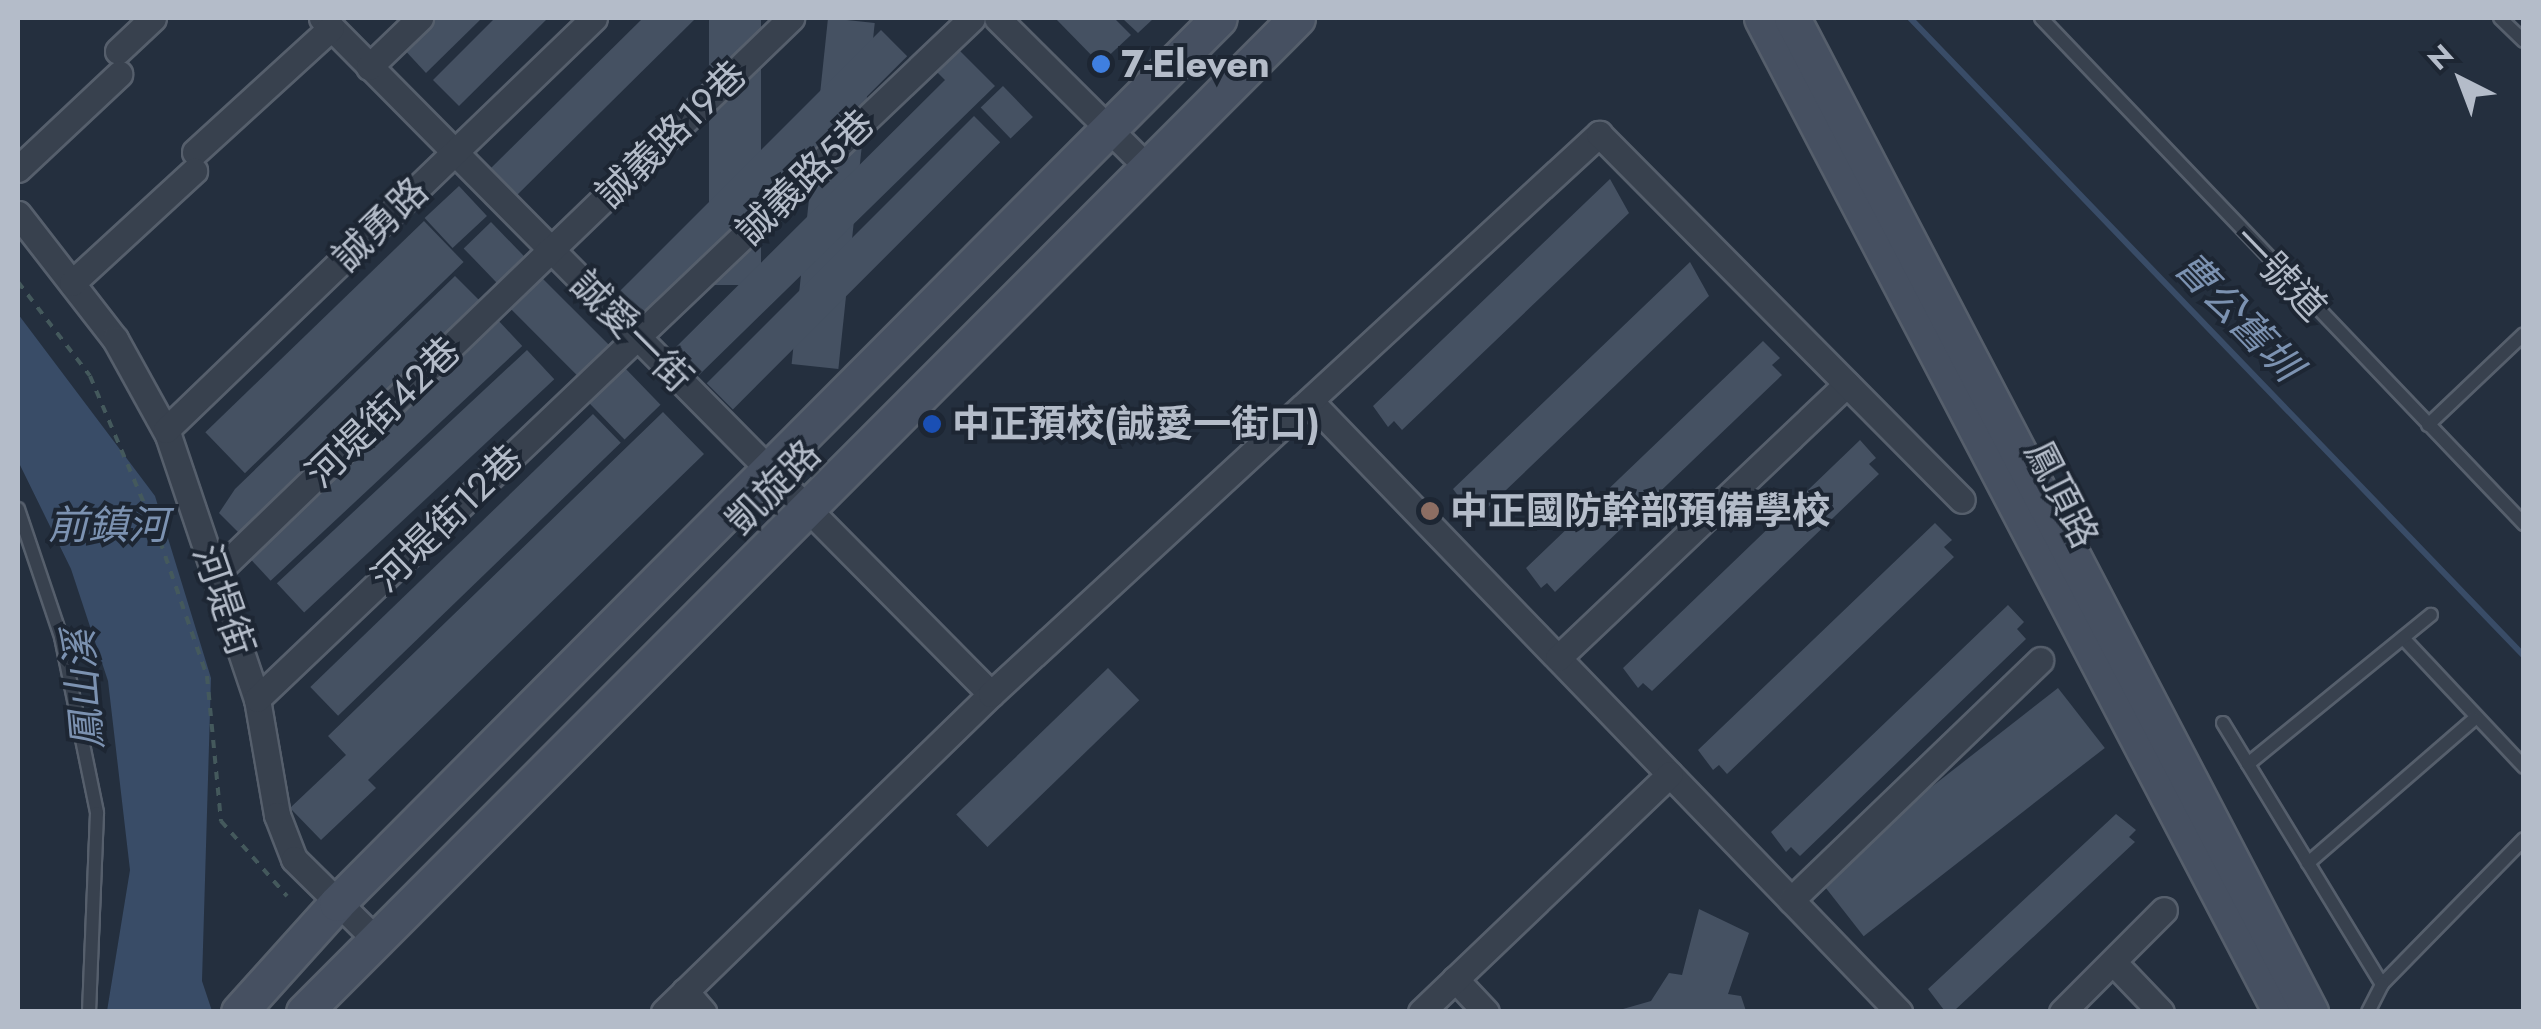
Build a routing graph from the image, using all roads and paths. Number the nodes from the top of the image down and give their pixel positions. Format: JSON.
{"nodes":[{"id":1,"x":153,"y":18,"type":"edge"},
{"id":2,"x":420,"y":18,"type":"edge"},
{"id":3,"x":594,"y":18,"type":"edge"},
{"id":4,"x":792,"y":18,"type":"edge"},
{"id":5,"x":972,"y":18,"type":"edge"},
{"id":6,"x":997,"y":18,"type":"edge"},
{"id":7,"x":1220,"y":18,"type":"edge"},
{"id":8,"x":1297,"y":18,"type":"edge"},
{"id":9,"x":1762,"y":18,"type":"edge"},
{"id":10,"x":1792,"y":18,"type":"edge"},
{"id":11,"x":2041,"y":18,"type":"edge"},
{"id":12,"x":2500,"y":18,"type":"edge"},
{"id":13,"x":326,"y":22,"type":"edge"},
{"id":14,"x":2524,"y":42,"type":"edge"},
{"id":15,"x":369,"y":67,"type":"junction"},
{"id":16,"x":1105,"y":128,"type":"junction"},
{"id":17,"x":453,"y":153,"type":"junction"},
{"id":18,"x":1145,"y":165,"type":"junction"},
{"id":19,"x":18,"y":169,"type":"edge"},
{"id":20,"x":18,"y":214,"type":"edge"},
{"id":21,"x":550,"y":250,"type":"junction"},
{"id":22,"x":18,"y":282,"type":"edge"},
{"id":23,"x":72,"y":283,"type":"junction"},
{"id":24,"x":2524,"y":334,"type":"edge"},
{"id":25,"x":637,"y":336,"type":"junction"},
{"id":26,"x":1847,"y":384,"type":"junction"},
{"id":27,"x":1310,"y":400,"type":"junction"},
{"id":28,"x":2428,"y":425,"type":"junction"},
{"id":29,"x":166,"y":430,"type":"junction"},
{"id":30,"x":772,"y":470,"type":"junction"},
{"id":31,"x":1962,"y":500,"type":"dead end"},
{"id":32,"x":18,"y":508,"type":"edge"},
{"id":33,"x":811,"y":510,"type":"junction"},
{"id":34,"x":2524,"y":524,"type":"edge"},
{"id":35,"x":215,"y":574,"type":"junction"},
{"id":36,"x":2431,"y":614,"type":"dead end"},
{"id":37,"x":2402,"y":638,"type":"junction"},
{"id":38,"x":1558,"y":658,"type":"junction"},
{"id":39,"x":2040,"y":660,"type":"dead end"},
{"id":40,"x":991,"y":694,"type":"junction"},
{"id":41,"x":257,"y":699,"type":"junction"},
{"id":42,"x":2474,"y":719,"type":"junction"},
{"id":43,"x":2223,"y":723,"type":"dead end"},
{"id":44,"x":2248,"y":764,"type":"junction"},
{"id":45,"x":2524,"y":766,"type":"edge"},
{"id":46,"x":1670,"y":774,"type":"junction"},
{"id":47,"x":2524,"y":839,"type":"edge"},
{"id":48,"x":2308,"y":863,"type":"junction"},
{"id":49,"x":287,"y":896,"type":"dead end"},
{"id":50,"x":1792,"y":900,"type":"junction"},
{"id":51,"x":337,"y":902,"type":"junction"},
{"id":52,"x":2164,"y":910,"type":"dead end"},
{"id":53,"x":375,"y":939,"type":"junction"},
{"id":54,"x":2112,"y":962,"type":"junction"},
{"id":55,"x":1455,"y":979,"type":"junction"},
{"id":56,"x":2382,"y":984,"type":"junction"},
{"id":57,"x":684,"y":991,"type":"junction"},
{"id":58,"x":89,"y":1012,"type":"edge"},
{"id":59,"x":239,"y":1012,"type":"edge"},
{"id":60,"x":304,"y":1012,"type":"edge"},
{"id":61,"x":664,"y":1012,"type":"edge"},
{"id":62,"x":703,"y":1012,"type":"edge"},
{"id":63,"x":1420,"y":1012,"type":"edge"},
{"id":64,"x":1486,"y":1012,"type":"edge"},
{"id":65,"x":1899,"y":1012,"type":"edge"},
{"id":66,"x":2062,"y":1012,"type":"edge"},
{"id":67,"x":2161,"y":1012,"type":"edge"},
{"id":68,"x":2282,"y":1012,"type":"edge"},
{"id":69,"x":2310,"y":1012,"type":"edge"},
{"id":70,"x":2368,"y":1012,"type":"edge"}],
"edges":[{"from":1,"to":19,"type":"street"},
{"from":2,"to":15,"type":"street"},
{"from":3,"to":17,"type":"street","name":"誠勇路"},
{"from":4,"to":21,"type":"street","name":"誠義路19巷"},
{"from":5,"to":25,"type":"street","name":"誠義路5巷"},
{"from":6,"to":16,"type":"street"},
{"from":7,"to":16,"type":"street","name":"凱旋路"},
{"from":8,"to":18,"type":"street","name":"凱旋路"},
{"from":9,"to":68,"type":"street","name":"鳳頂路"},
{"from":10,"to":69,"type":"street","name":"鳳頂路"},
{"from":11,"to":28,"type":"lane","name":"一號道"},
{"from":12,"to":14,"type":"lane"},
{"from":13,"to":15,"type":"street","name":"誠愛一街"},
{"from":13,"to":23,"type":"street"},
{"from":15,"to":17,"type":"street","name":"誠愛一街"},
{"from":16,"to":18,"type":"street"},
{"from":16,"to":30,"type":"street","name":"凱旋路"},
{"from":17,"to":21,"type":"street","name":"誠愛一街"},
{"from":17,"to":29,"type":"street","name":"誠勇路"},
{"from":18,"to":33,"type":"street","name":"凱旋路"},
{"from":20,"to":23,"type":"street","name":"河堤街"},
{"from":21,"to":25,"type":"street","name":"誠愛一街"},
{"from":21,"to":35,"type":"street","name":"河堤街42巷"},
{"from":22,"to":49,"type":"path"},
{"from":23,"to":29,"type":"street","name":"河堤街"},
{"from":24,"to":28,"type":"lane"},
{"from":25,"to":30,"type":"street","name":"誠愛一街"},
{"from":25,"to":41,"type":"street","name":"河堤街12巷"},
{"from":26,"to":27,"type":"street"},
{"from":26,"to":31,"type":"street"},
{"from":26,"to":38,"type":"street"},
{"from":27,"to":38,"type":"street"},
{"from":27,"to":40,"type":"street"},
{"from":28,"to":34,"type":"lane","name":"一號道"},
{"from":29,"to":35,"type":"street","name":"河堤街"},
{"from":30,"to":33,"type":"street","name":"誠愛一街"},
{"from":30,"to":51,"type":"street","name":"凱旋路"},
{"from":32,"to":58,"type":"lane"},
{"from":33,"to":40,"type":"street","name":"誠愛一街"},
{"from":33,"to":53,"type":"street","name":"凱旋路"},
{"from":35,"to":41,"type":"street","name":"河堤街"},
{"from":36,"to":37,"type":"lane"},
{"from":37,"to":42,"type":"lane"},
{"from":37,"to":44,"type":"lane"},
{"from":38,"to":46,"type":"street"},
{"from":39,"to":50,"type":"street"},
{"from":40,"to":57,"type":"street"},
{"from":41,"to":51,"type":"street","name":"河堤街"},
{"from":42,"to":45,"type":"lane"},
{"from":42,"to":48,"type":"lane"},
{"from":43,"to":44,"type":"lane"},
{"from":44,"to":48,"type":"lane"},
{"from":46,"to":50,"type":"street"},
{"from":46,"to":55,"type":"street"},
{"from":47,"to":56,"type":"lane"},
{"from":48,"to":56,"type":"lane"},
{"from":50,"to":65,"type":"street"},
{"from":51,"to":53,"type":"street","name":"河堤街"},
{"from":51,"to":59,"type":"street","name":"凱旋路"},
{"from":52,"to":54,"type":"street"},
{"from":53,"to":60,"type":"street","name":"凱旋路"},
{"from":54,"to":66,"type":"street"},
{"from":54,"to":67,"type":"street"},
{"from":55,"to":63,"type":"street"},
{"from":55,"to":64,"type":"street"},
{"from":56,"to":70,"type":"lane"},
{"from":57,"to":61,"type":"street"},
{"from":57,"to":62,"type":"street"}]}
